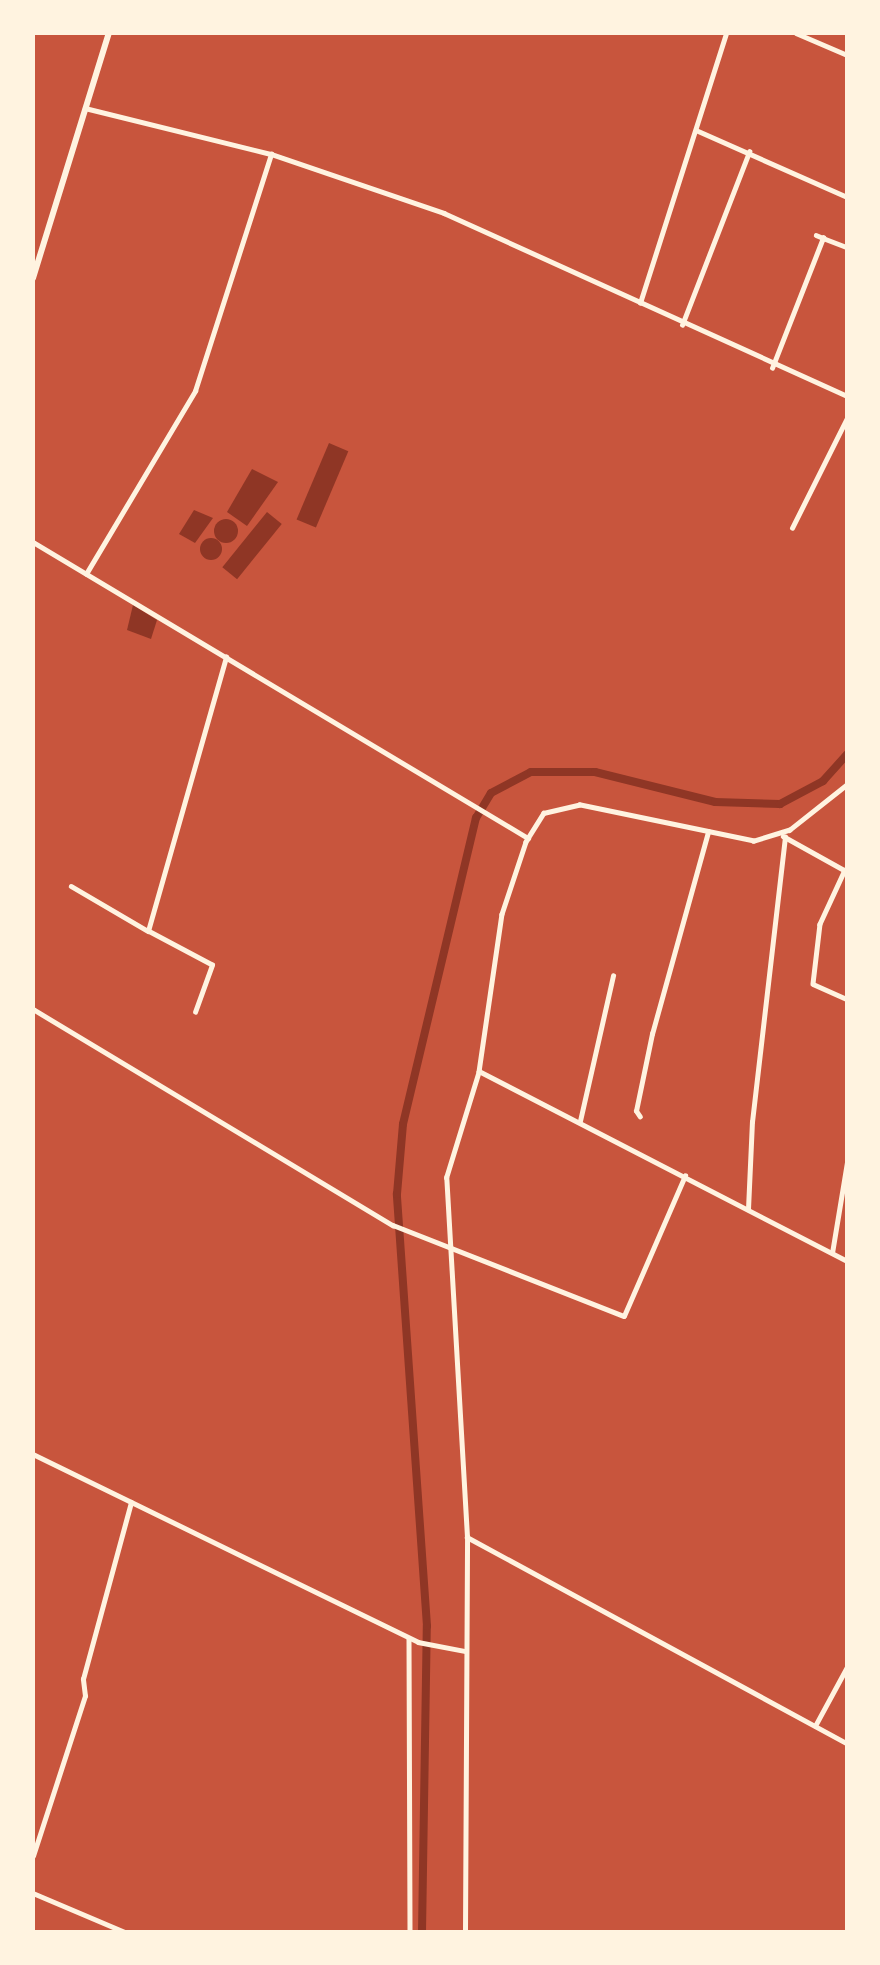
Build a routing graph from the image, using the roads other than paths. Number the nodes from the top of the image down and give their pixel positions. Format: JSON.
{"nodes":[{"id":1,"x":108,"y":33,"type":"edge"},
{"id":2,"x":726,"y":33,"type":"edge"},
{"id":3,"x":796,"y":33,"type":"edge"},
{"id":4,"x":847,"y":55,"type":"edge"},
{"id":5,"x":85,"y":108,"type":"junction"},
{"id":6,"x":696,"y":130,"type":"junction"},
{"id":7,"x":749,"y":152,"type":"junction"},
{"id":8,"x":271,"y":153,"type":"junction"},
{"id":9,"x":847,"y":197,"type":"edge"},
{"id":10,"x":816,"y":235,"type":"dead end"},
{"id":11,"x":823,"y":237,"type":"junction"},
{"id":12,"x":847,"y":247,"type":"edge"},
{"id":13,"x":33,"y":278,"type":"edge"},
{"id":14,"x":640,"y":303,"type":"junction"},
{"id":15,"x":682,"y":325,"type":"junction"},
{"id":16,"x":772,"y":368,"type":"junction"},
{"id":17,"x":847,"y":396,"type":"edge"},
{"id":18,"x":847,"y":418,"type":"edge"},
{"id":19,"x":792,"y":528,"type":"dead end"},
{"id":20,"x":33,"y":542,"type":"edge"},
{"id":21,"x":86,"y":573,"type":"junction"},
{"id":22,"x":226,"y":657,"type":"junction"},
{"id":23,"x":847,"y":785,"type":"edge"},
{"id":24,"x":708,"y":832,"type":"junction"},
{"id":25,"x":779,"y":833,"type":"junction"},
{"id":26,"x":785,"y":837,"type":"junction"},
{"id":27,"x":528,"y":838,"type":"junction"},
{"id":28,"x":846,"y":871,"type":"edge"},
{"id":29,"x":71,"y":886,"type":"dead end"},
{"id":30,"x":148,"y":931,"type":"junction"},
{"id":31,"x":613,"y":976,"type":"dead end"},
{"id":32,"x":847,"y":999,"type":"edge"},
{"id":33,"x":33,"y":1009,"type":"edge"},
{"id":34,"x":195,"y":1012,"type":"dead end"},
{"id":35,"x":479,"y":1070,"type":"junction"},
{"id":36,"x":640,"y":1117,"type":"dead end"},
{"id":37,"x":580,"y":1121,"type":"junction"},
{"id":38,"x":847,"y":1162,"type":"edge"},
{"id":39,"x":685,"y":1176,"type":"junction"},
{"id":40,"x":748,"y":1209,"type":"junction"},
{"id":41,"x":448,"y":1250,"type":"junction"},
{"id":42,"x":832,"y":1253,"type":"junction"},
{"id":43,"x":847,"y":1261,"type":"edge"},
{"id":44,"x":33,"y":1454,"type":"edge"},
{"id":45,"x":131,"y":1502,"type":"junction"},
{"id":46,"x":467,"y":1537,"type":"junction"},
{"id":47,"x":408,"y":1637,"type":"junction"},
{"id":48,"x":465,"y":1651,"type":"junction"},
{"id":49,"x":847,"y":1667,"type":"edge"},
{"id":50,"x":816,"y":1726,"type":"junction"},
{"id":51,"x":847,"y":1743,"type":"edge"},
{"id":52,"x":33,"y":1856,"type":"edge"},
{"id":53,"x":33,"y":1893,"type":"edge"},
{"id":54,"x":125,"y":1932,"type":"edge"},
{"id":55,"x":410,"y":1932,"type":"edge"},
{"id":56,"x":465,"y":1932,"type":"edge"}],
"edges":[{"from":1,"to":5,"type":"main road"},
{"from":2,"to":6,"type":"street"},
{"from":3,"to":4,"type":"street"},
{"from":5,"to":8,"type":"street"},
{"from":5,"to":13,"type":"main road"},
{"from":6,"to":7,"type":"street"},
{"from":6,"to":14,"type":"street"},
{"from":7,"to":9,"type":"street"},
{"from":7,"to":15,"type":"street"},
{"from":8,"to":14,"type":"street"},
{"from":8,"to":21,"type":"street"},
{"from":10,"to":11,"type":"street"},
{"from":11,"to":12,"type":"street"},
{"from":11,"to":16,"type":"street"},
{"from":14,"to":15,"type":"street"},
{"from":15,"to":16,"type":"street"},
{"from":16,"to":17,"type":"street"},
{"from":18,"to":19,"type":"street"},
{"from":20,"to":21,"type":"street"},
{"from":21,"to":22,"type":"street"},
{"from":22,"to":27,"type":"street"},
{"from":22,"to":30,"type":"street"},
{"from":23,"to":25,"type":"street"},
{"from":24,"to":25,"type":"street"},
{"from":24,"to":27,"type":"street"},
{"from":24,"to":36,"type":"street"},
{"from":25,"to":26,"type":"street"},
{"from":26,"to":28,"type":"street"},
{"from":26,"to":40,"type":"street"},
{"from":27,"to":35,"type":"street"},
{"from":28,"to":32,"type":"street"},
{"from":29,"to":30,"type":"street"},
{"from":30,"to":34,"type":"street"},
{"from":31,"to":37,"type":"street"},
{"from":33,"to":41,"type":"street"},
{"from":35,"to":37,"type":"street"},
{"from":35,"to":41,"type":"street"},
{"from":37,"to":39,"type":"street"},
{"from":38,"to":42,"type":"street"},
{"from":39,"to":40,"type":"street"},
{"from":39,"to":41,"type":"street"},
{"from":40,"to":42,"type":"street"},
{"from":41,"to":46,"type":"street"},
{"from":42,"to":43,"type":"street"},
{"from":44,"to":45,"type":"street"},
{"from":45,"to":47,"type":"street"},
{"from":45,"to":52,"type":"street"},
{"from":46,"to":48,"type":"street"},
{"from":46,"to":50,"type":"street"},
{"from":47,"to":48,"type":"street"},
{"from":47,"to":55,"type":"street"},
{"from":48,"to":56,"type":"street"},
{"from":49,"to":50,"type":"street"},
{"from":50,"to":51,"type":"street"},
{"from":53,"to":54,"type":"street"}]}
